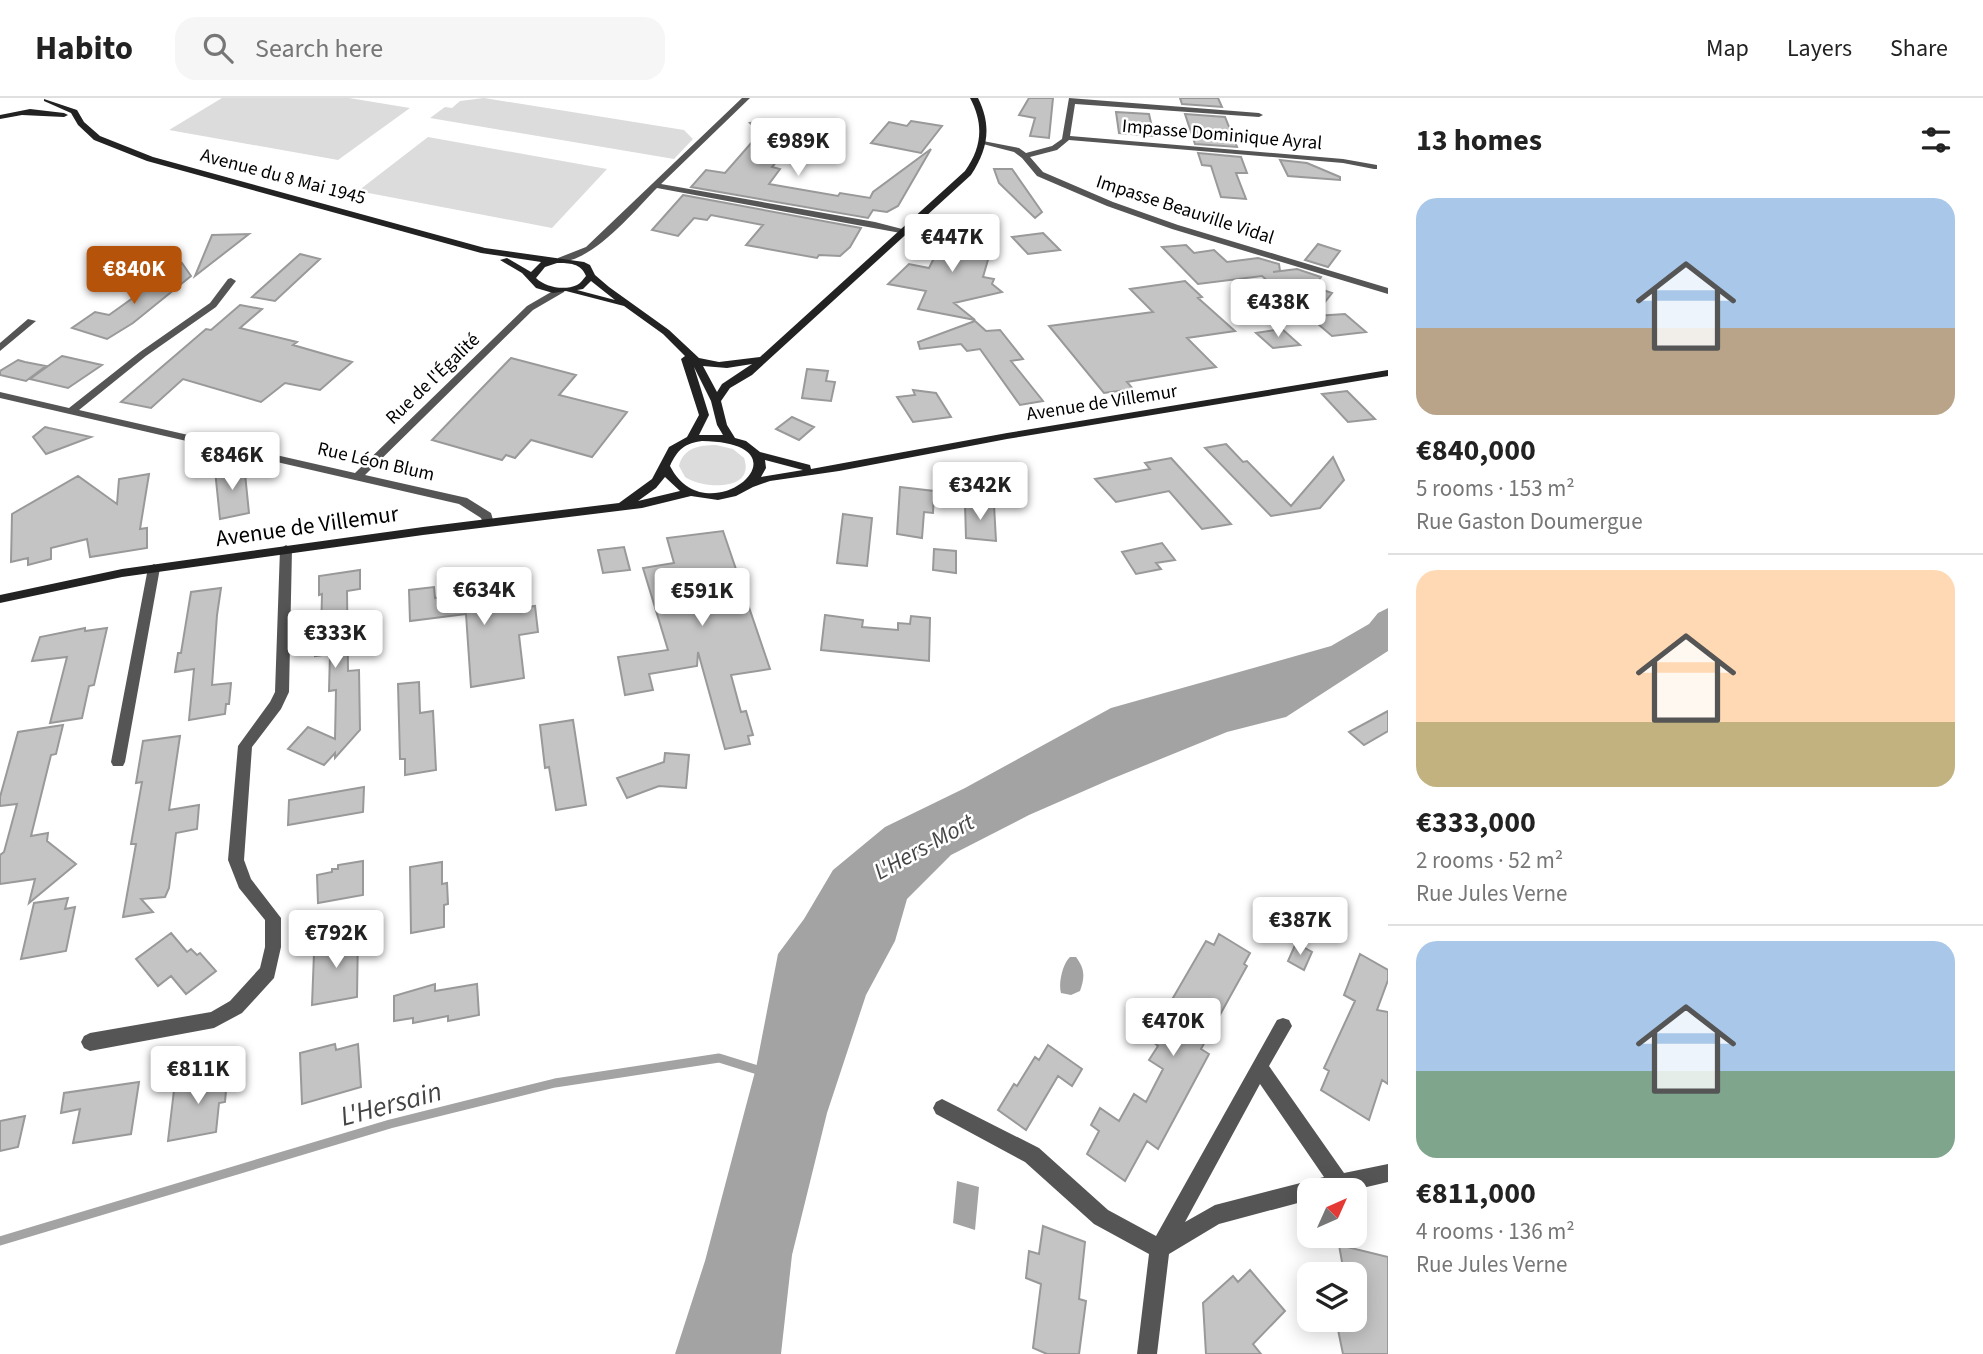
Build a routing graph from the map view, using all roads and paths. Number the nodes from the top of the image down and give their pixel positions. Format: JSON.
{"nodes":[{"id":1,"x":746,"y":98,"type":"edge"},
{"id":2,"x":974,"y":98,"type":"edge"},
{"id":3,"x":46,"y":99,"type":"edge"},
{"id":4,"x":1072,"y":100,"type":"edge"},
{"id":5,"x":24,"y":113,"type":"junction"},
{"id":6,"x":1259,"y":115,"type":"dead end"},
{"id":7,"x":0,"y":117,"type":"edge"},
{"id":8,"x":81,"y":123,"type":"junction"},
{"id":9,"x":1067,"y":138,"type":"junction"},
{"id":10,"x":983,"y":143,"type":"junction"},
{"id":11,"x":1026,"y":156,"type":"junction"},
{"id":12,"x":1374,"y":167,"type":"dead end"},
{"id":13,"x":655,"y":185,"type":"junction"},
{"id":14,"x":903,"y":232,"type":"junction"},
{"id":15,"x":589,"y":249,"type":"junction"},
{"id":16,"x":484,"y":251,"type":"junction"},
{"id":17,"x":557,"y":261,"type":"junction"},
{"id":18,"x":589,"y":271,"type":"junction"},
{"id":19,"x":533,"y":279,"type":"junction"},
{"id":20,"x":231,"y":281,"type":"dead end"},
{"id":21,"x":563,"y":290,"type":"junction"},
{"id":22,"x":1388,"y":291,"type":"edge"},
{"id":23,"x":628,"y":306,"type":"junction"},
{"id":24,"x":530,"y":307,"type":"junction"},
{"id":25,"x":31,"y":321,"type":"dead end"},
{"id":26,"x":0,"y":348,"type":"edge"},
{"id":27,"x":684,"y":351,"type":"junction"},
{"id":28,"x":695,"y":360,"type":"junction"},
{"id":29,"x":759,"y":360,"type":"junction"},
{"id":30,"x":1388,"y":373,"type":"edge"},
{"id":31,"x":0,"y":395,"type":"edge"},
{"id":32,"x":716,"y":401,"type":"junction"},
{"id":33,"x":73,"y":410,"type":"junction"},
{"id":34,"x":730,"y":438,"type":"junction"},
{"id":35,"x":691,"y":439,"type":"junction"},
{"id":36,"x":755,"y":453,"type":"junction"},
{"id":37,"x":664,"y":465,"type":"junction"},
{"id":38,"x":822,"y":469,"type":"junction"},
{"id":39,"x":359,"y":475,"type":"junction"},
{"id":40,"x":750,"y":484,"type":"junction"},
{"id":41,"x":691,"y":492,"type":"junction"},
{"id":42,"x":621,"y":505,"type":"junction"},
{"id":43,"x":488,"y":523,"type":"junction"},
{"id":44,"x":286,"y":549,"type":"junction"},
{"id":45,"x":154,"y":568,"type":"junction"},
{"id":46,"x":0,"y":599,"type":"edge"},
{"id":47,"x":118,"y":762,"type":"dead end"},
{"id":48,"x":1283,"y":1026,"type":"dead end"},
{"id":49,"x":90,"y":1042,"type":"dead end"},
{"id":50,"x":1259,"y":1067,"type":"junction"},
{"id":51,"x":942,"y":1108,"type":"dead end"},
{"id":52,"x":1388,"y":1173,"type":"edge"},
{"id":53,"x":1336,"y":1178,"type":"edge"},
{"id":54,"x":1361,"y":1178,"type":"edge"},
{"id":55,"x":1297,"y":1193,"type":"edge"},
{"id":56,"x":1160,"y":1249,"type":"junction"},
{"id":57,"x":1147,"y":1354,"type":"edge"}],
"edges":[{"from":1,"to":13,"type":"street"},
{"from":2,"to":10,"type":"main road"},
{"from":3,"to":5,"type":"main road","name":"Avenue du 8 Mai 1945"},
{"from":3,"to":8,"type":"main road","name":"Avenue du 8 Mai 1945"},
{"from":4,"to":6,"type":"street"},
{"from":4,"to":9,"type":"street"},
{"from":5,"to":7,"type":"main road","name":"Avenue du 8 Mai 1945"},
{"from":5,"to":8,"type":"main road","name":"Avenue du 8 Mai 1945"},
{"from":8,"to":16,"type":"main road","name":"Avenue du 8 Mai 1945"},
{"from":9,"to":11,"type":"street"},
{"from":9,"to":12,"type":"street","name":"Impasse Dominique Ayral"},
{"from":10,"to":11,"type":"street","name":"Impasse Beauville Vidal"},
{"from":10,"to":14,"type":"main road"},
{"from":11,"to":22,"type":"street","name":"Impasse Beauville Vidal"},
{"from":13,"to":14,"type":"street"},
{"from":13,"to":15,"type":"street"},
{"from":14,"to":29,"type":"main road"},
{"from":15,"to":17,"type":"street"},
{"from":15,"to":18,"type":"street"},
{"from":16,"to":17,"type":"main road","name":"Avenue du 8 Mai 1945"},
{"from":16,"to":19,"type":"main road","name":"Avenue du 8 Mai 1945"},
{"from":17,"to":18,"type":"main road","name":"Avenue du 8 Mai 1945"},
{"from":17,"to":19,"type":"main road"},
{"from":18,"to":21,"type":"main road"},
{"from":18,"to":23,"type":"main road"},
{"from":19,"to":21,"type":"main road","name":"Avenue du 8 Mai 1945"},
{"from":19,"to":24,"type":"street"},
{"from":20,"to":33,"type":"street"},
{"from":21,"to":23,"type":"main road"},
{"from":21,"to":24,"type":"street","name":"Rue de l'Égalité"},
{"from":23,"to":27,"type":"main road"},
{"from":24,"to":39,"type":"street","name":"Rue de l'Égalité"},
{"from":25,"to":26,"type":"street"},
{"from":27,"to":28,"type":"main road"},
{"from":27,"to":35,"type":"main road"},
{"from":28,"to":29,"type":"main road"},
{"from":28,"to":32,"type":"main road"},
{"from":29,"to":32,"type":"main road"},
{"from":30,"to":38,"type":"main road","name":"Avenue de Villemur"},
{"from":31,"to":33,"type":"street","name":"Rue Léon Blum"},
{"from":32,"to":34,"type":"main road"},
{"from":33,"to":39,"type":"street","name":"Rue Léon Blum"},
{"from":34,"to":35,"type":"main road"},
{"from":34,"to":36,"type":"main road"},
{"from":35,"to":37,"type":"main road"},
{"from":36,"to":38,"type":"main road","name":"Avenue de Villemur"},
{"from":36,"to":40,"type":"main road"},
{"from":37,"to":41,"type":"main road"},
{"from":37,"to":42,"type":"main road","name":"Avenue de Villemur"},
{"from":38,"to":40,"type":"main road","name":"Avenue de Villemur"},
{"from":39,"to":43,"type":"street","name":"Rue Léon Blum"},
{"from":40,"to":41,"type":"main road"},
{"from":41,"to":42,"type":"main road","name":"Avenue de Villemur"},
{"from":42,"to":43,"type":"main road","name":"Avenue de Villemur"},
{"from":43,"to":44,"type":"main road","name":"Avenue de Villemur"},
{"from":44,"to":45,"type":"main road","name":"Avenue de Villemur"},
{"from":44,"to":49,"type":"street"},
{"from":45,"to":46,"type":"main road","name":"Avenue de Villemur"},
{"from":45,"to":47,"type":"street"},
{"from":48,"to":50,"type":"street"},
{"from":50,"to":53,"type":"street"},
{"from":50,"to":56,"type":"street"},
{"from":51,"to":56,"type":"street"},
{"from":52,"to":54,"type":"street"},
{"from":55,"to":56,"type":"street"},
{"from":56,"to":57,"type":"street"}]}
